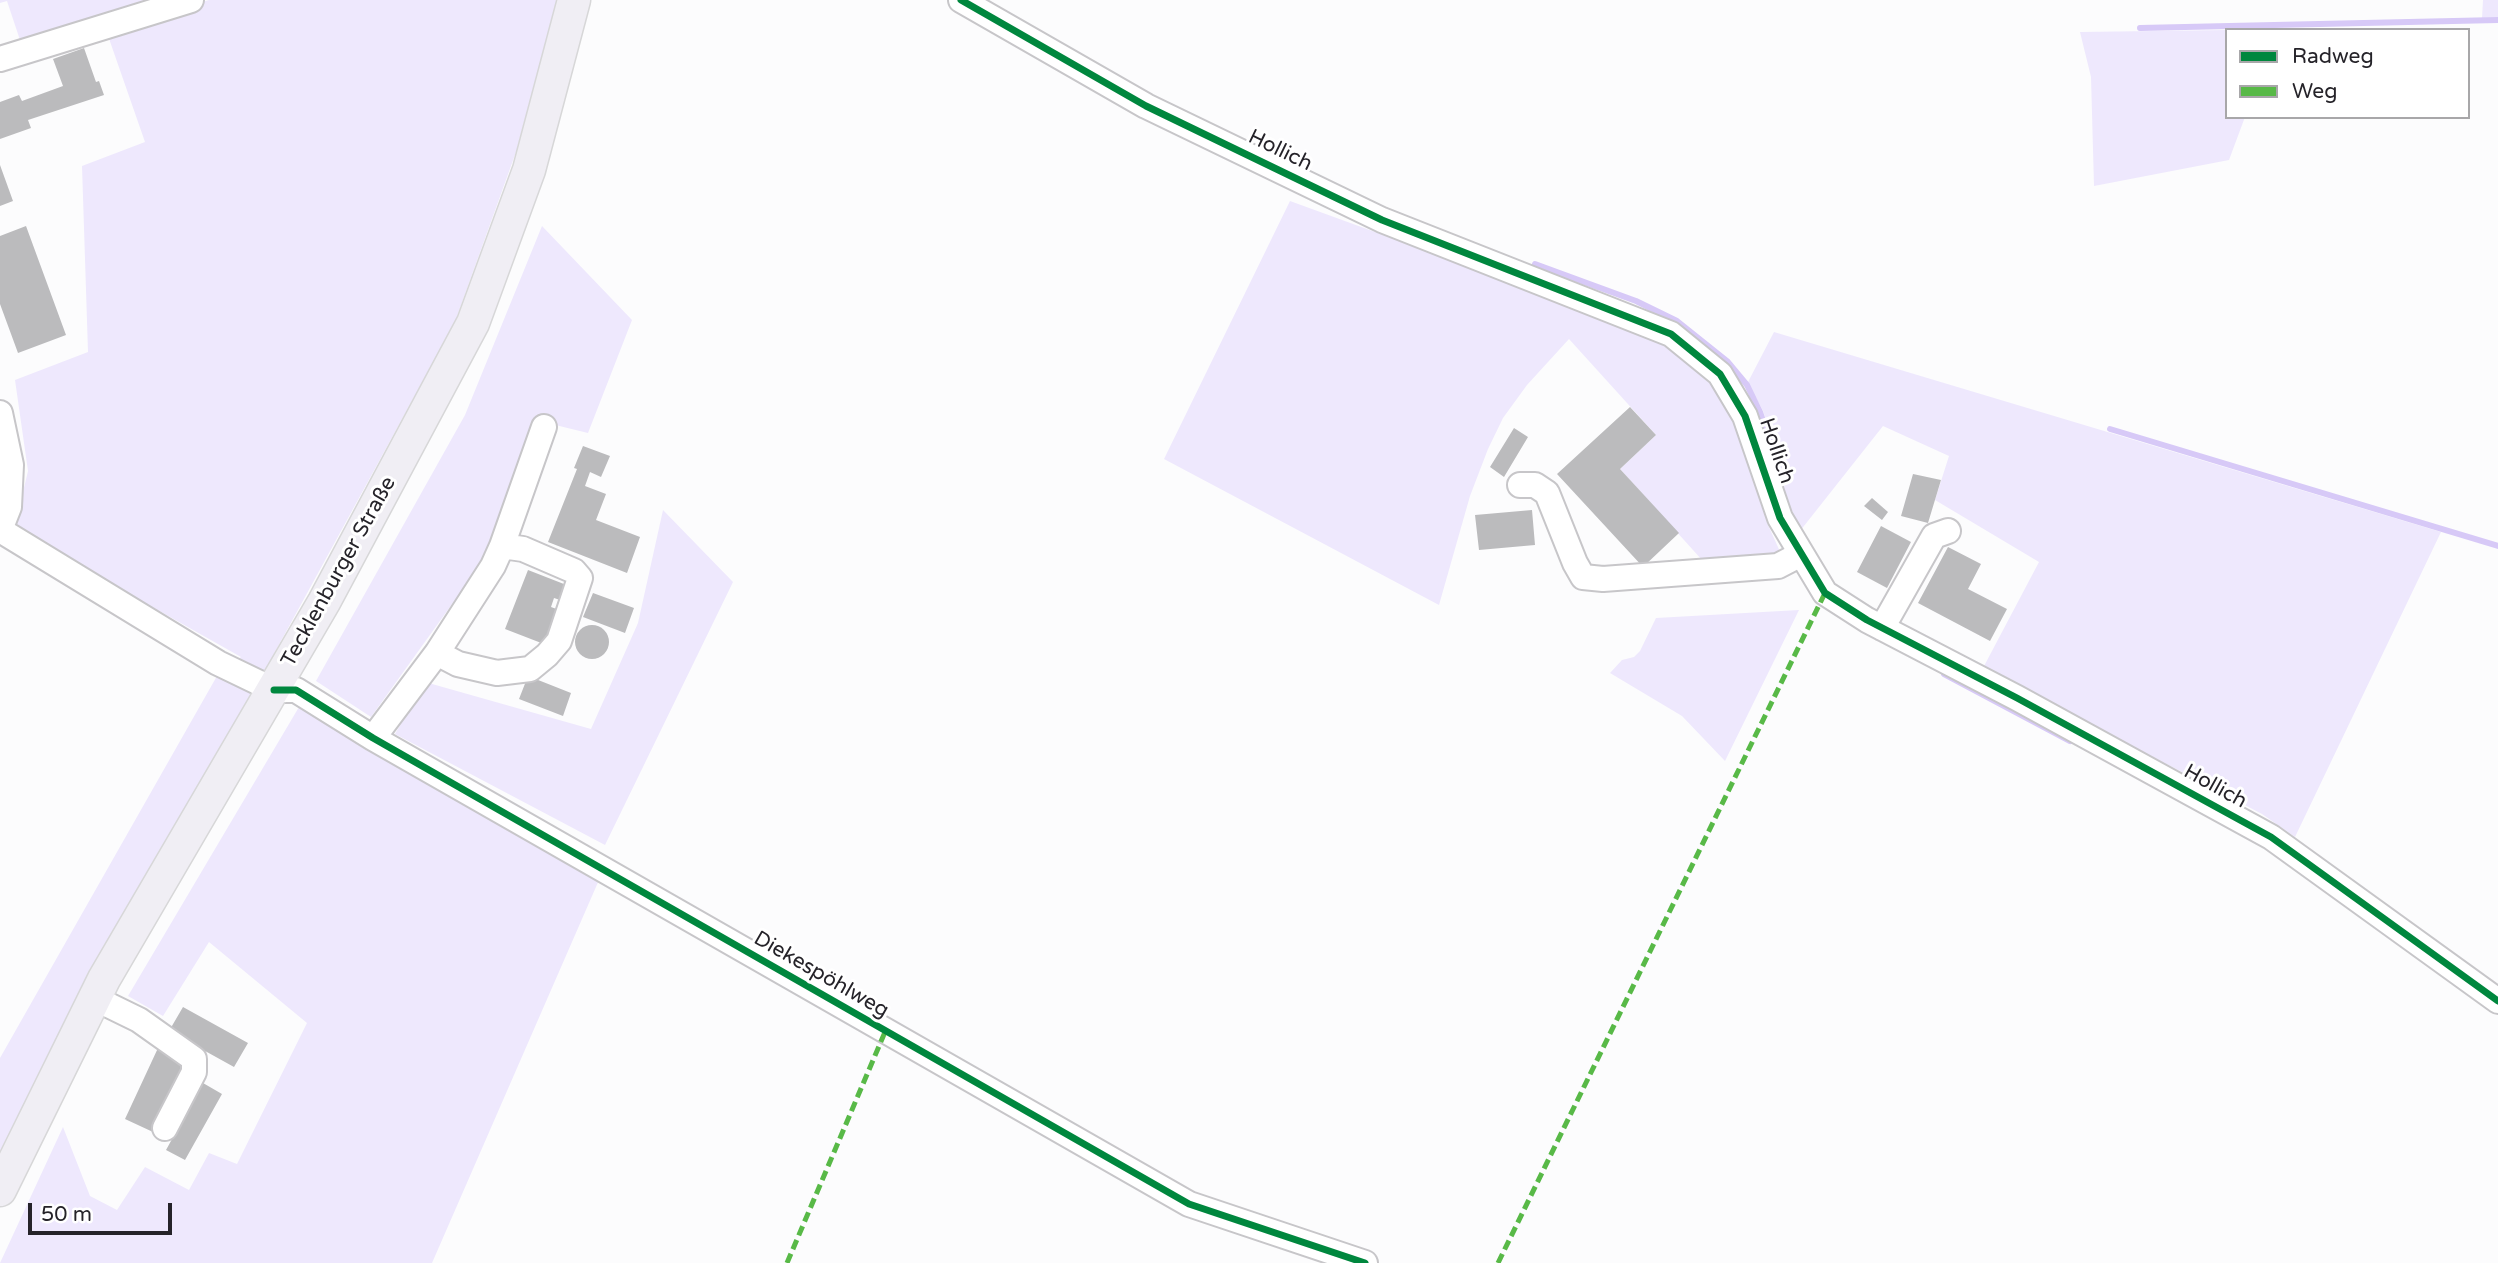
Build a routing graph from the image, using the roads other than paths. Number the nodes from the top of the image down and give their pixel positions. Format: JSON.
{"nodes":[{"id":1,"x":191,"y":0,"type":"edge"},
{"id":2,"x":574,"y":0,"type":"edge"},
{"id":3,"x":961,"y":0,"type":"edge"},
{"id":4,"x":0,"y":59,"type":"edge"},
{"id":5,"x":0,"y":413,"type":"edge"},
{"id":6,"x":544,"y":427,"type":"dead end"},
{"id":7,"x":1520,"y":485,"type":"dead end"},
{"id":8,"x":0,"y":530,"type":"edge"},
{"id":9,"x":1948,"y":531,"type":"dead end"},
{"id":10,"x":502,"y":546,"type":"junction"},
{"id":11,"x":1801,"y":554,"type":"junction"},
{"id":12,"x":1882,"y":628,"type":"junction"},
{"id":13,"x":437,"y":653,"type":"junction"},
{"id":14,"x":274,"y":690,"type":"junction"},
{"id":15,"x":373,"y":737,"type":"junction"},
{"id":16,"x":94,"y":998,"type":"junction"},
{"id":17,"x":2498,"y":1001,"type":"edge"},
{"id":18,"x":165,"y":1128,"type":"dead end"},
{"id":19,"x":0,"y":1189,"type":"edge"},
{"id":20,"x":1365,"y":1263,"type":"edge"}],
"edges":[{"from":1,"to":4,"type":"street"},
{"from":2,"to":14,"type":"main road","name":"Tecklenburger Straße"},
{"from":3,"to":11,"type":"street","name":"Hollich"},
{"from":5,"to":8,"type":"street"},
{"from":6,"to":10,"type":"street"},
{"from":7,"to":11,"type":"street"},
{"from":8,"to":14,"type":"street","name":"Diekespöhlweg"},
{"from":9,"to":12,"type":"street"},
{"from":10,"to":13,"type":"street"},
{"from":10,"to":13,"type":"street"},
{"from":11,"to":12,"type":"street","name":"Hollich"},
{"from":12,"to":17,"type":"street","name":"Hollich"},
{"from":13,"to":15,"type":"street"},
{"from":14,"to":15,"type":"street","name":"Diekespöhlweg"},
{"from":14,"to":16,"type":"main road","name":"Tecklenburger Straße"},
{"from":15,"to":20,"type":"street","name":"Diekespöhlweg"},
{"from":16,"to":18,"type":"street"},
{"from":16,"to":19,"type":"main road","name":"Tecklenburger Straße"}]}
